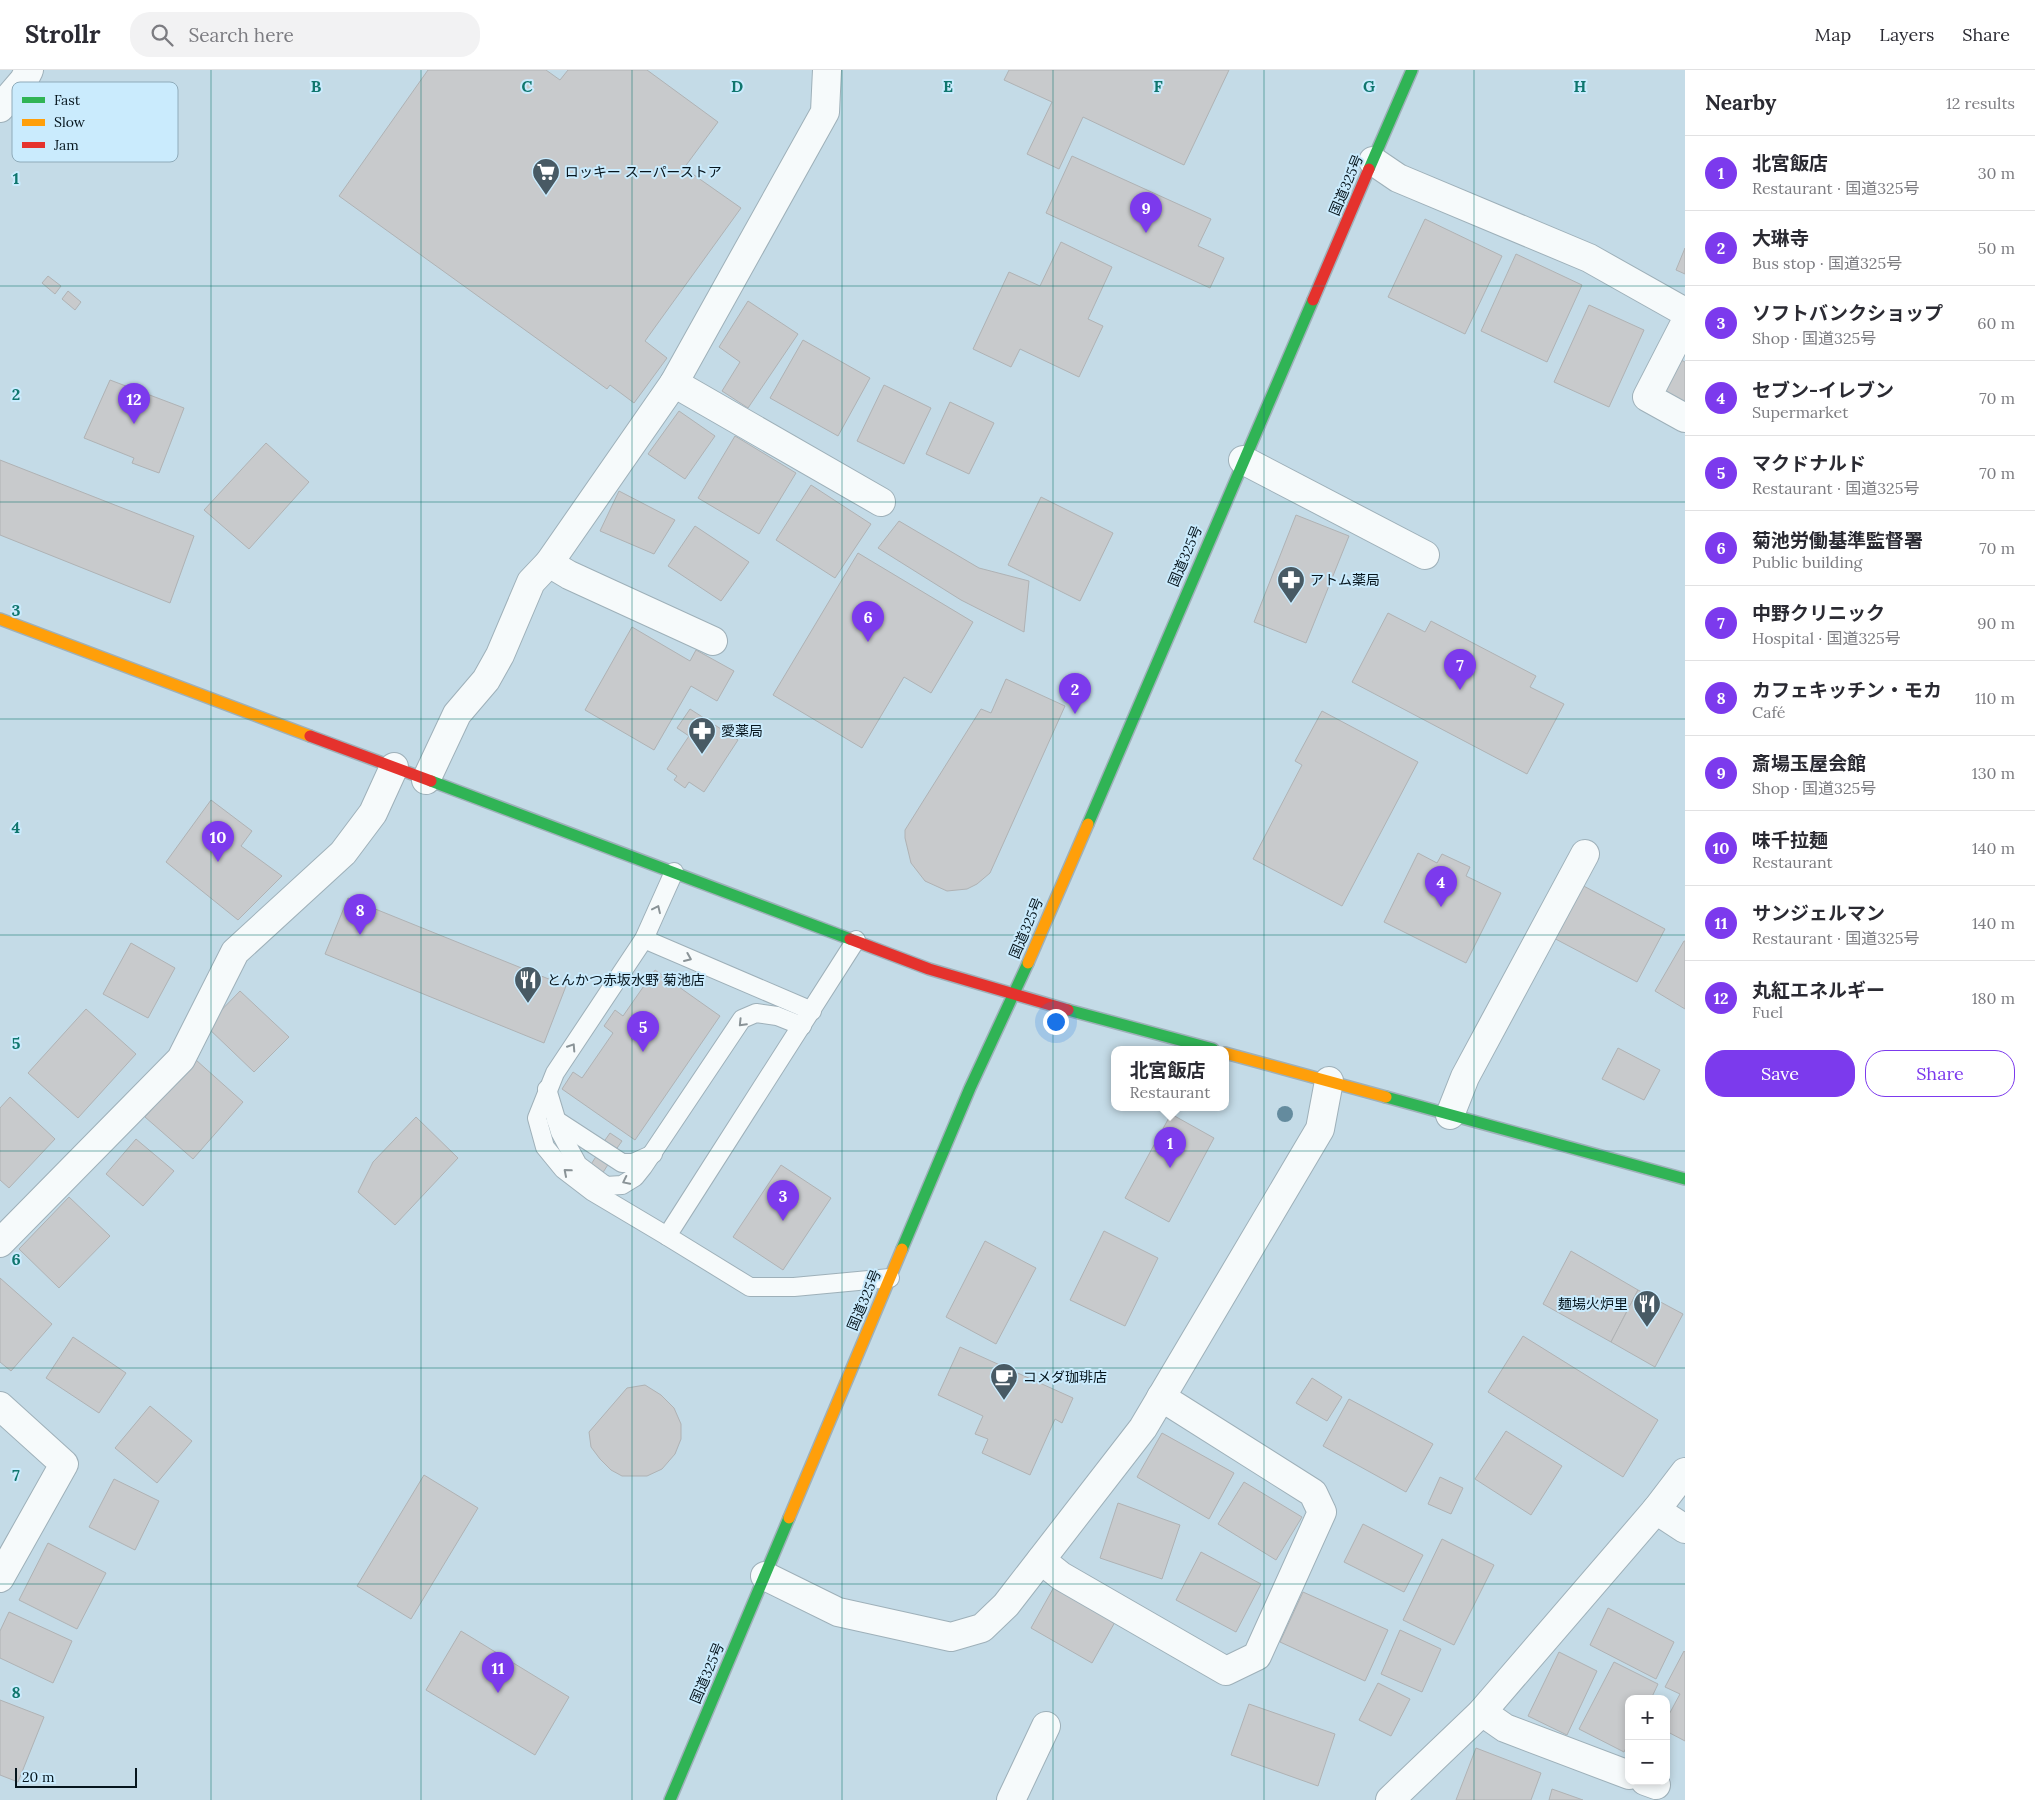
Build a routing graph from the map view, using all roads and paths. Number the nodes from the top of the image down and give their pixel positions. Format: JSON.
{"nodes":[{"id":1,"x":29,"y":70,"type":"edge"},
{"id":2,"x":826,"y":70,"type":"edge"},
{"id":3,"x":1412,"y":70,"type":"edge"},
{"id":4,"x":22,"y":82,"type":"edge"},
{"id":5,"x":12,"y":94,"type":"edge"},
{"id":6,"x":0,"y":108,"type":"edge"},
{"id":7,"x":1373,"y":161,"type":"junction"},
{"id":8,"x":1685,"y":312,"type":"edge"},
{"id":9,"x":1685,"y":323,"type":"edge"},
{"id":10,"x":674,"y":383,"type":"junction"},
{"id":11,"x":1685,"y":418,"type":"edge"},
{"id":12,"x":1244,"y":460,"type":"junction"},
{"id":13,"x":881,"y":502,"type":"dead end"},
{"id":14,"x":1425,"y":555,"type":"dead end"},
{"id":15,"x":549,"y":563,"type":"junction"},
{"id":16,"x":0,"y":619,"type":"edge"},
{"id":17,"x":713,"y":641,"type":"dead end"},
{"id":18,"x":394,"y":767,"type":"junction"},
{"id":19,"x":426,"y":780,"type":"junction"},
{"id":20,"x":1585,"y":854,"type":"dead end"},
{"id":21,"x":674,"y":872,"type":"junction"},
{"id":22,"x":644,"y":939,"type":"junction"},
{"id":23,"x":856,"y":940,"type":"junction"},
{"id":24,"x":1014,"y":994,"type":"junction"},
{"id":25,"x":812,"y":1011,"type":"junction"},
{"id":26,"x":802,"y":1026,"type":"junction"},
{"id":27,"x":1202,"y":1046,"type":"edge"},
{"id":28,"x":1229,"y":1053,"type":"edge"},
{"id":29,"x":1329,"y":1081,"type":"junction"},
{"id":30,"x":547,"y":1089,"type":"junction"},
{"id":31,"x":1450,"y":1115,"type":"junction"},
{"id":32,"x":556,"y":1120,"type":"junction"},
{"id":33,"x":653,"y":1154,"type":"junction"},
{"id":34,"x":1685,"y":1179,"type":"edge"},
{"id":35,"x":667,"y":1236,"type":"junction"},
{"id":36,"x":0,"y":1243,"type":"edge"},
{"id":37,"x":890,"y":1278,"type":"junction"},
{"id":38,"x":1161,"y":1398,"type":"junction"},
{"id":39,"x":0,"y":1406,"type":"edge"},
{"id":40,"x":1685,"y":1472,"type":"edge"},
{"id":41,"x":1656,"y":1510,"type":"junction"},
{"id":42,"x":1685,"y":1529,"type":"edge"},
{"id":43,"x":1041,"y":1560,"type":"junction"},
{"id":44,"x":765,"y":1576,"type":"junction"},
{"id":45,"x":0,"y":1578,"type":"edge"},
{"id":46,"x":1482,"y":1712,"type":"junction"},
{"id":47,"x":1046,"y":1726,"type":"dead end"},
{"id":48,"x":1625,"y":1773,"type":"edge"},
{"id":49,"x":670,"y":1800,"type":"edge"},
{"id":50,"x":1011,"y":1800,"type":"edge"},
{"id":51,"x":1390,"y":1800,"type":"edge"}],
"edges":[{"from":1,"to":4,"type":"street"},
{"from":2,"to":10,"type":"street"},
{"from":3,"to":7,"type":"main road","name":"国道325号"},
{"from":5,"to":6,"type":"street"},
{"from":7,"to":8,"type":"street"},
{"from":7,"to":12,"type":"main road","name":"国道325号"},
{"from":9,"to":11,"type":"street"},
{"from":10,"to":13,"type":"street"},
{"from":10,"to":15,"type":"street"},
{"from":12,"to":14,"type":"street"},
{"from":12,"to":24,"type":"main road","name":"国道325号"},
{"from":15,"to":17,"type":"street"},
{"from":15,"to":19,"type":"street"},
{"from":16,"to":18,"type":"main road"},
{"from":18,"to":19,"type":"main road"},
{"from":18,"to":36,"type":"street"},
{"from":19,"to":21,"type":"main road"},
{"from":20,"to":31,"type":"street"},
{"from":22,"to":21,"type":"lane","one_way":true},
{"from":21,"to":23,"type":"main road"},
{"from":22,"to":25,"type":"lane","one_way":true},
{"from":30,"to":22,"type":"lane","one_way":true},
{"from":23,"to":24,"type":"main road"},
{"from":23,"to":25,"type":"lane"},
{"from":24,"to":27,"type":"main road"},
{"from":24,"to":37,"type":"main road","name":"国道325号"},
{"from":25,"to":26,"type":"lane"},
{"from":26,"to":33,"type":"lane","one_way":true},
{"from":26,"to":35,"type":"lane"},
{"from":28,"to":29,"type":"main road"},
{"from":29,"to":31,"type":"main road"},
{"from":29,"to":38,"type":"street"},
{"from":30,"to":32,"type":"lane"},
{"from":35,"to":30,"type":"lane","one_way":true},
{"from":31,"to":34,"type":"main road"},
{"from":32,"to":33,"type":"lane"},
{"from":33,"to":32,"type":"lane","one_way":true},
{"from":35,"to":37,"type":"lane"},
{"from":37,"to":44,"type":"main road","name":"国道325号"},
{"from":38,"to":43,"type":"street"},
{"from":38,"to":43,"type":"street"},
{"from":39,"to":45,"type":"street"},
{"from":40,"to":41,"type":"street"},
{"from":41,"to":42,"type":"street"},
{"from":41,"to":46,"type":"street"},
{"from":43,"to":44,"type":"street"},
{"from":44,"to":49,"type":"main road","name":"国道325号"},
{"from":46,"to":48,"type":"street"},
{"from":46,"to":51,"type":"street"},
{"from":47,"to":50,"type":"street"}]}
